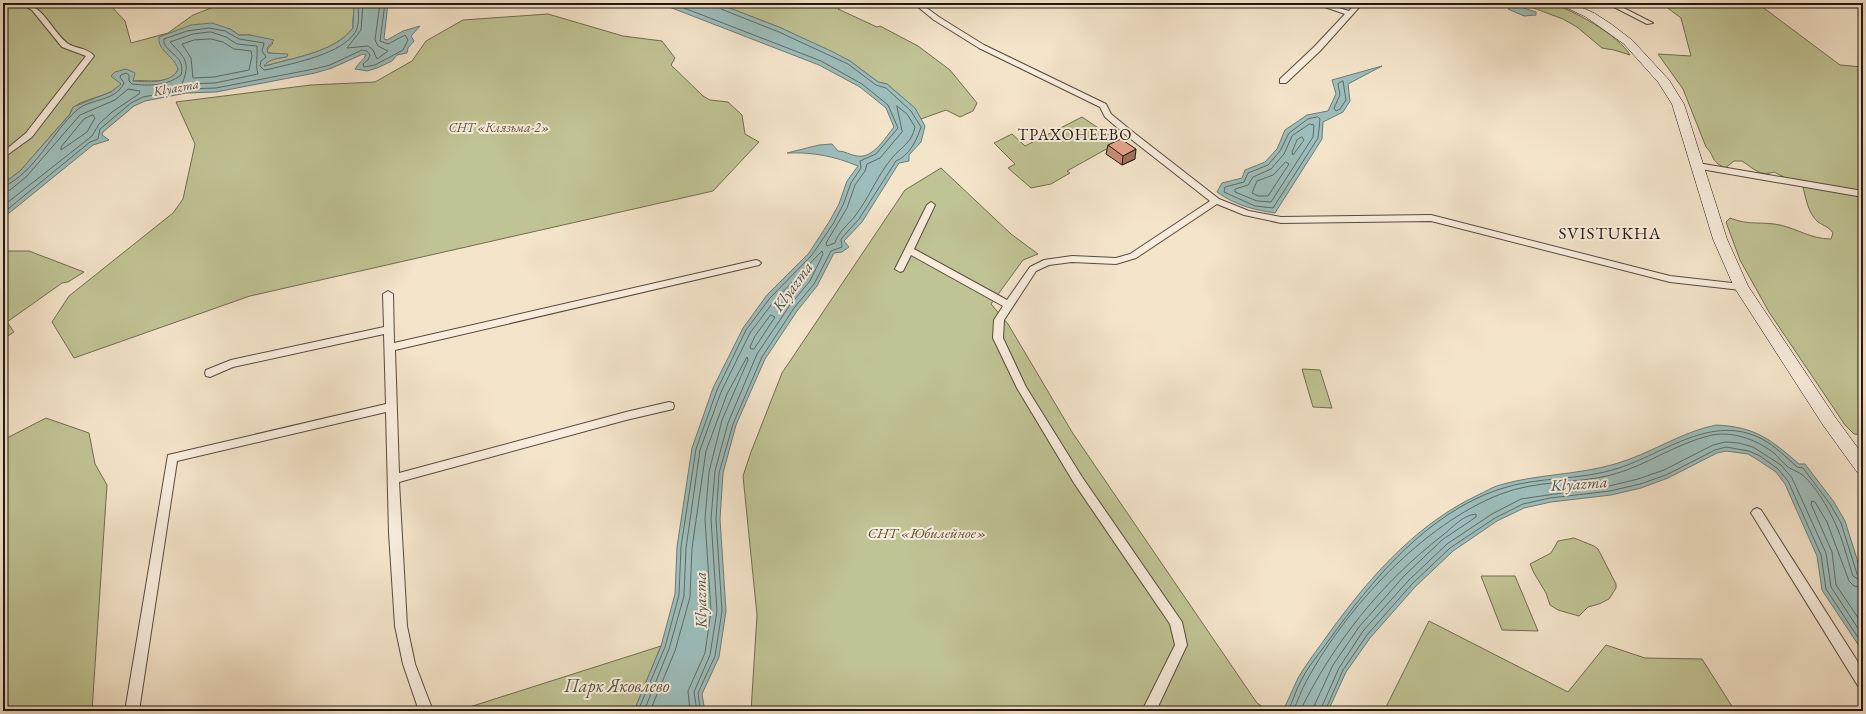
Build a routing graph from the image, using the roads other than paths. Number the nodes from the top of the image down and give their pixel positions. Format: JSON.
{"nodes":[{"id":1,"x":22,"y":3,"type":"edge"},
{"id":2,"x":916,"y":3,"type":"edge"},
{"id":3,"x":1316,"y":3,"type":"edge"},
{"id":4,"x":1360,"y":3,"type":"edge"},
{"id":5,"x":1562,"y":3,"type":"edge"},
{"id":6,"x":1609,"y":3,"type":"edge"},
{"id":7,"x":1351,"y":14,"type":"junction"},
{"id":8,"x":1650,"y":23,"type":"dead end"},
{"id":9,"x":1283,"y":81,"type":"dead end"},
{"id":10,"x":3,"y":156,"type":"edge"},
{"id":11,"x":1698,"y":166,"type":"junction"},
{"id":12,"x":1863,"y":194,"type":"edge"},
{"id":13,"x":1216,"y":201,"type":"junction"},
{"id":14,"x":931,"y":205,"type":"dead end"},
{"id":15,"x":909,"y":250,"type":"junction"},
{"id":16,"x":756,"y":263,"type":"dead end"},
{"id":17,"x":900,"y":269,"type":"dead end"},
{"id":18,"x":1741,"y":287,"type":"junction"},
{"id":19,"x":388,"y":294,"type":"dead end"},
{"id":20,"x":1008,"y":305,"type":"junction"},
{"id":21,"x":388,"y":330,"type":"junction"},
{"id":22,"x":389,"y":348,"type":"junction"},
{"id":23,"x":210,"y":373,"type":"dead end"},
{"id":24,"x":669,"y":406,"type":"dead end"},
{"id":25,"x":391,"y":407,"type":"junction"},
{"id":26,"x":1863,"y":467,"type":"edge"},
{"id":27,"x":394,"y":479,"type":"junction"},
{"id":28,"x":1757,"y":513,"type":"dead end"},
{"id":29,"x":1863,"y":682,"type":"edge"},
{"id":30,"x":132,"y":711,"type":"edge"},
{"id":31,"x":426,"y":711,"type":"edge"},
{"id":32,"x":1148,"y":711,"type":"edge"}],
"edges":[{"from":1,"to":10,"type":"street"},
{"from":2,"to":13,"type":"street"},
{"from":3,"to":7,"type":"street"},
{"from":4,"to":7,"type":"street"},
{"from":5,"to":11,"type":"main road"},
{"from":6,"to":8,"type":"street"},
{"from":7,"to":9,"type":"street"},
{"from":11,"to":12,"type":"street"},
{"from":11,"to":18,"type":"main road"},
{"from":13,"to":18,"type":"street"},
{"from":13,"to":20,"type":"street"},
{"from":14,"to":15,"type":"street"},
{"from":15,"to":17,"type":"street"},
{"from":15,"to":20,"type":"street"},
{"from":16,"to":22,"type":"street"},
{"from":18,"to":26,"type":"main road"},
{"from":19,"to":21,"type":"street"},
{"from":20,"to":32,"type":"street"},
{"from":21,"to":22,"type":"street"},
{"from":21,"to":23,"type":"street"},
{"from":22,"to":25,"type":"street"},
{"from":24,"to":27,"type":"street"},
{"from":25,"to":27,"type":"street"},
{"from":25,"to":30,"type":"street"},
{"from":27,"to":31,"type":"street"},
{"from":28,"to":29,"type":"street"}]}
